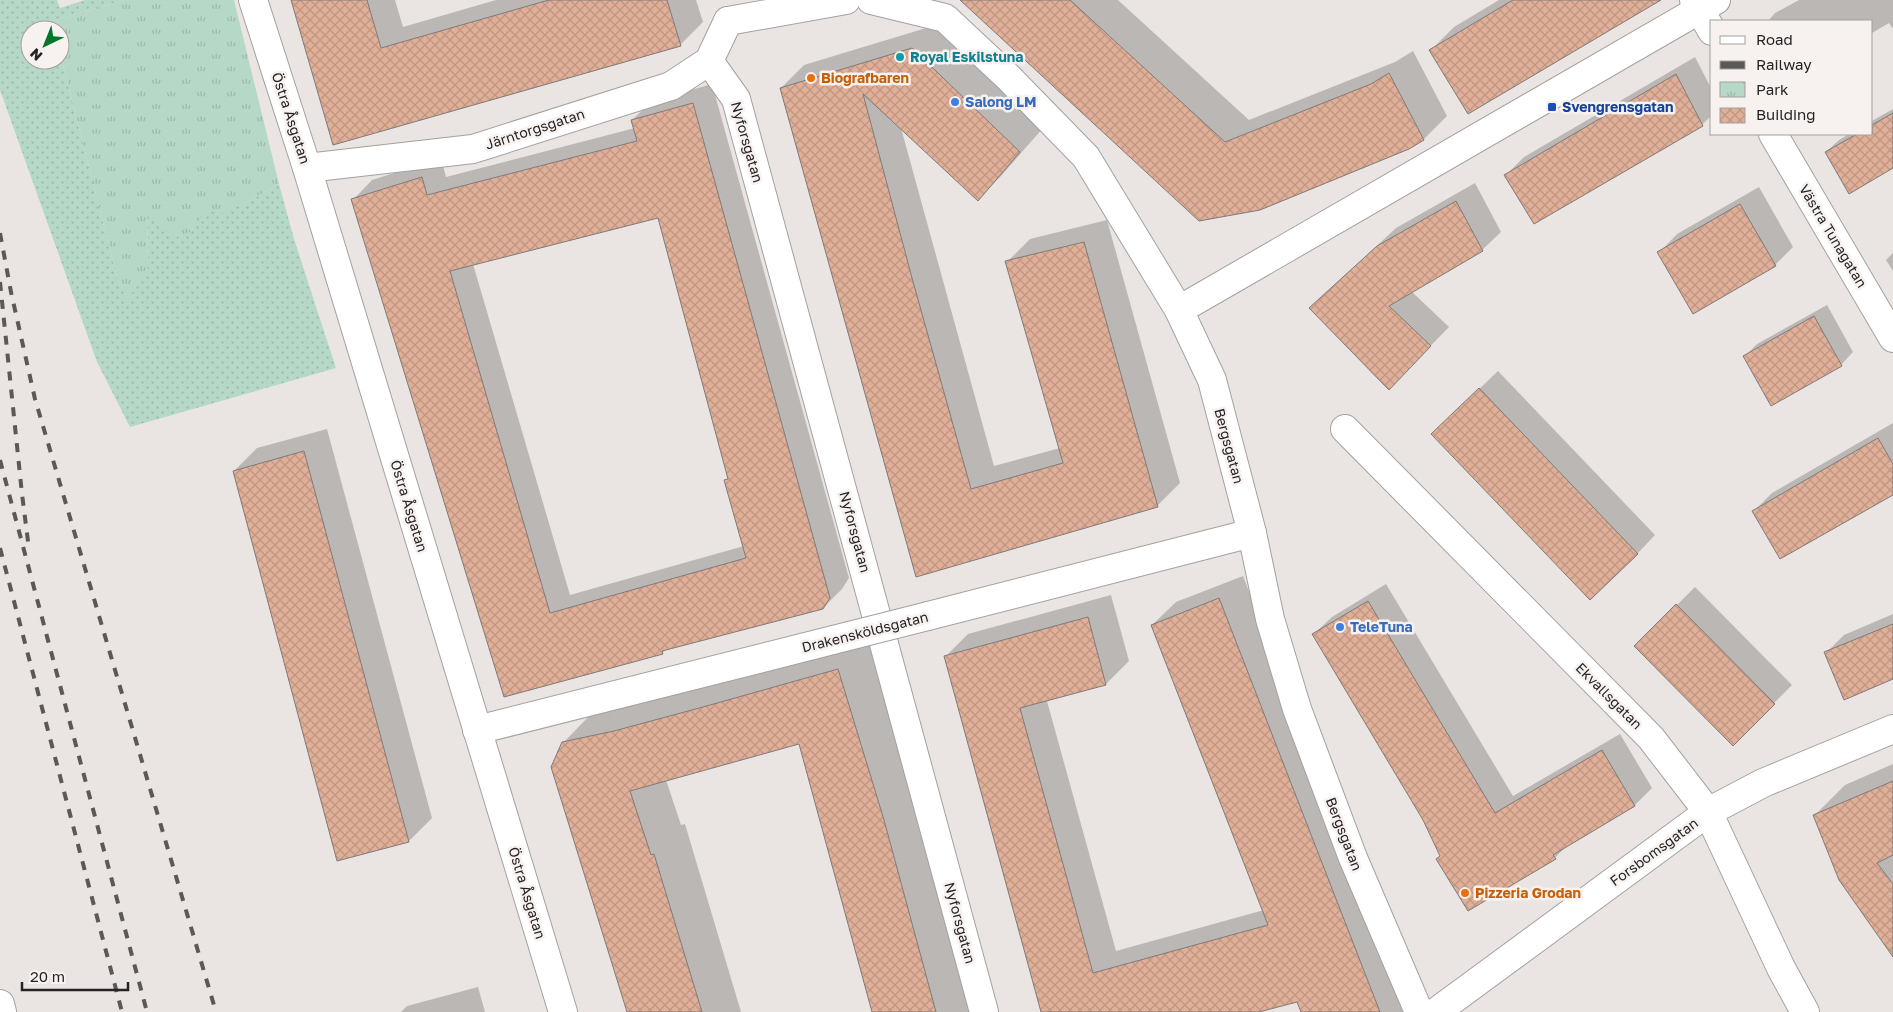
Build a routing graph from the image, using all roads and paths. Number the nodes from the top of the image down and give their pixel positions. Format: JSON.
{"nodes":[{"id":1,"x":253,"y":0,"type":"edge"},
{"id":2,"x":846,"y":0,"type":"edge"},
{"id":3,"x":890,"y":2,"type":"edge"},
{"id":4,"x":723,"y":10,"type":"edge"},
{"id":5,"x":1705,"y":10,"type":"edge"},
{"id":6,"x":708,"y":60,"type":"junction"},
{"id":7,"x":1773,"y":135,"type":"edge"},
{"id":8,"x":307,"y":168,"type":"junction"},
{"id":9,"x":1179,"y":310,"type":"junction"},
{"id":10,"x":1893,"y":338,"type":"edge"},
{"id":11,"x":1345,"y":429,"type":"dead end"},
{"id":12,"x":1252,"y":533,"type":"junction"},
{"id":13,"x":477,"y":730,"type":"junction"},
{"id":14,"x":1893,"y":730,"type":"edge"},
{"id":15,"x":1708,"y":812,"type":"junction"},
{"id":16,"x":0,"y":1004,"type":"edge"},
{"id":17,"x":2,"y":1012,"type":"edge"},
{"id":18,"x":563,"y":1012,"type":"edge"},
{"id":19,"x":984,"y":1012,"type":"edge"},
{"id":20,"x":1419,"y":1012,"type":"edge"},
{"id":21,"x":1436,"y":1012,"type":"edge"},
{"id":22,"x":1805,"y":1012,"type":"edge"}],
"edges":[{"from":1,"to":8,"type":"street","name":"Östra Åsgatan"},
{"from":2,"to":4,"type":"street"},
{"from":3,"to":9,"type":"street","name":"Bergsgatan"},
{"from":4,"to":6,"type":"street","name":"Järntorgsgatan"},
{"from":5,"to":9,"type":"street"},
{"from":6,"to":8,"type":"street","name":"Järntorgsgatan"},
{"from":6,"to":19,"type":"street","name":"Nyforsgatan"},
{"from":7,"to":10,"type":"street","name":"Västra Tunagatan"},
{"from":8,"to":13,"type":"street","name":"Östra Åsgatan"},
{"from":9,"to":12,"type":"street","name":"Bergsgatan"},
{"from":11,"to":15,"type":"street","name":"Ekvallsgatan"},
{"from":12,"to":13,"type":"street","name":"Drakensköldsgatan","bridge":true},
{"from":12,"to":20,"type":"street","name":"Bergsgatan"},
{"from":13,"to":18,"type":"street","name":"Östra Åsgatan"},
{"from":14,"to":15,"type":"street","name":"Forsbomsgatan"},
{"from":15,"to":21,"type":"street","name":"Forsbomsgatan"},
{"from":15,"to":22,"type":"street","name":"Ekvallsgatan"},
{"from":16,"to":17,"type":"street"}]}
